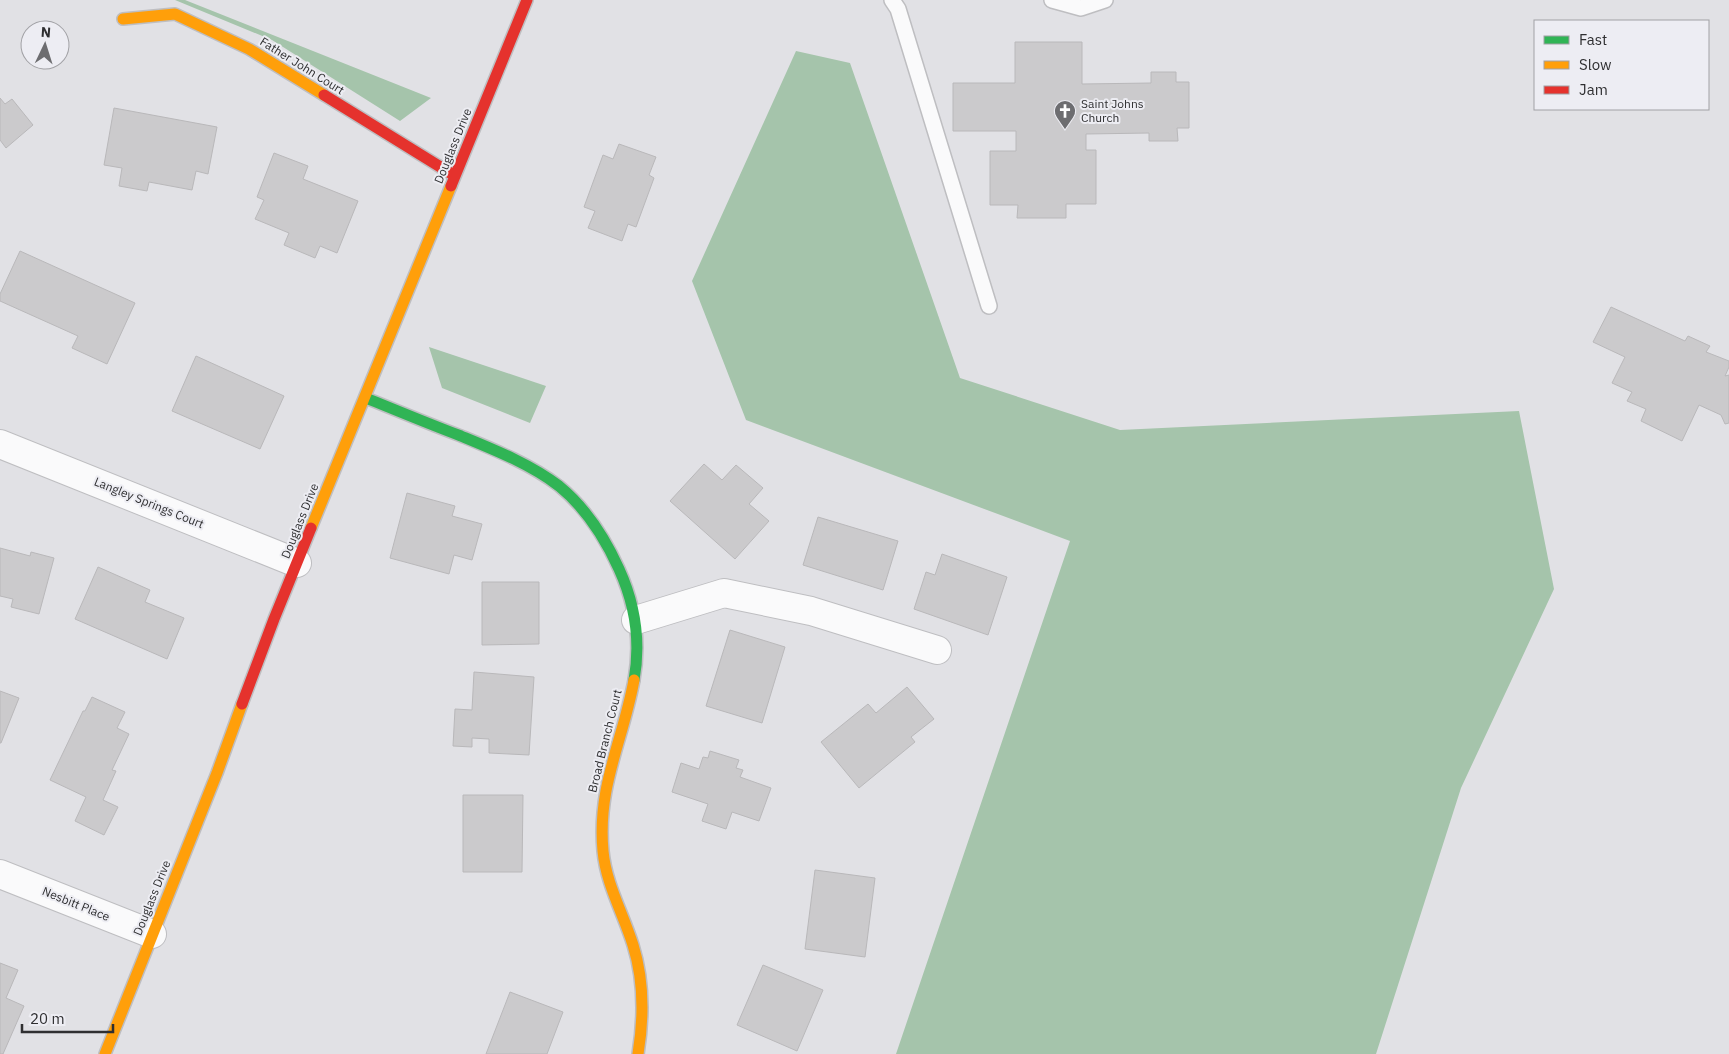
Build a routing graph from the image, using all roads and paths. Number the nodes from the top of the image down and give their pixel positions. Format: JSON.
{"nodes":[{"id":1,"x":527,"y":0,"type":"edge"},
{"id":2,"x":892,"y":0,"type":"edge"},
{"id":3,"x":1052,"y":0,"type":"edge"},
{"id":4,"x":1105,"y":0,"type":"edge"},
{"id":5,"x":123,"y":19,"type":"dead end"},
{"id":6,"x":455,"y":176,"type":"junction"},
{"id":7,"x":990,"y":306,"type":"dead end"},
{"id":8,"x":366,"y":398,"type":"junction"},
{"id":9,"x":0,"y":444,"type":"edge"},
{"id":10,"x":297,"y":563,"type":"junction"},
{"id":11,"x":636,"y":620,"type":"junction"},
{"id":12,"x":937,"y":650,"type":"dead end"},
{"id":13,"x":0,"y":874,"type":"edge"},
{"id":14,"x":152,"y":934,"type":"junction"},
{"id":15,"x":105,"y":1054,"type":"edge"},
{"id":16,"x":638,"y":1054,"type":"edge"}],
"edges":[{"from":1,"to":6,"type":"street","name":"Douglass Drive"},
{"from":2,"to":7,"type":"lane"},
{"from":3,"to":4,"type":"lane"},
{"from":5,"to":6,"type":"street","name":"Father John Court"},
{"from":6,"to":8,"type":"street","name":"Douglass Drive"},
{"from":8,"to":10,"type":"street","name":"Douglass Drive"},
{"from":8,"to":11,"type":"street","name":"Broad Branch Court"},
{"from":9,"to":10,"type":"street","name":"Langley Springs Court"},
{"from":10,"to":14,"type":"street","name":"Douglass Drive"},
{"from":11,"to":12,"type":"street"},
{"from":11,"to":16,"type":"street","name":"Broad Branch Court"},
{"from":13,"to":14,"type":"street","name":"Nesbitt Place"},
{"from":14,"to":15,"type":"street","name":"Douglass Drive"}]}
